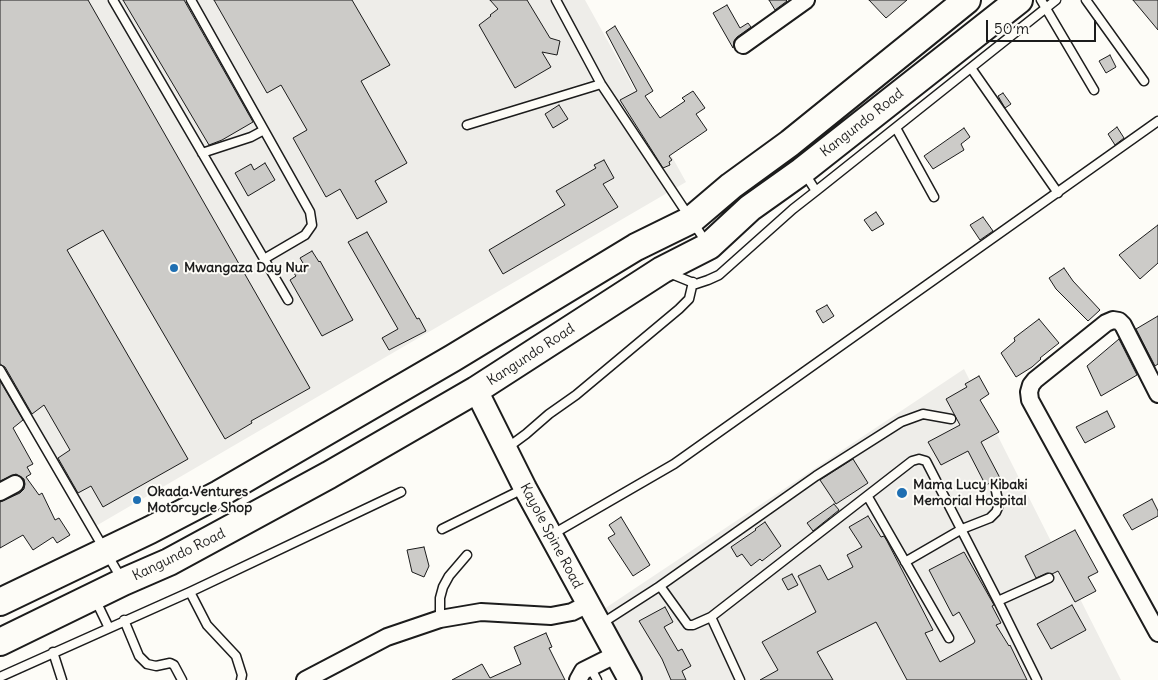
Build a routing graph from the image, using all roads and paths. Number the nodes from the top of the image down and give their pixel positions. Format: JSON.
{"nodes":[{"id":1,"x":113,"y":0,"type":"edge"},
{"id":2,"x":191,"y":0,"type":"edge"},
{"id":3,"x":556,"y":0,"type":"edge"},
{"id":4,"x":806,"y":0,"type":"edge"},
{"id":5,"x":967,"y":0,"type":"edge"},
{"id":6,"x":1019,"y":0,"type":"edge"},
{"id":7,"x":1041,"y":0,"type":"edge"},
{"id":8,"x":1056,"y":0,"type":"edge"},
{"id":9,"x":1086,"y":0,"type":"edge"},
{"id":10,"x":1047,"y":8,"type":"junction"},
{"id":11,"x":743,"y":45,"type":"dead end"},
{"id":12,"x":971,"y":68,"type":"junction"},
{"id":13,"x":1144,"y":81,"type":"dead end"},
{"id":14,"x":601,"y":84,"type":"junction"},
{"id":15,"x":1094,"y":90,"type":"dead end"},
{"id":16,"x":1158,"y":122,"type":"edge"},
{"id":17,"x":467,"y":125,"type":"dead end"},
{"id":18,"x":896,"y":128,"type":"junction"},
{"id":19,"x":264,"y":130,"type":"junction"},
{"id":20,"x":202,"y":154,"type":"junction"},
{"id":21,"x":809,"y":181,"type":"junction"},
{"id":22,"x":1058,"y":194,"type":"junction"},
{"id":23,"x":934,"y":197,"type":"dead end"},
{"id":24,"x":691,"y":220,"type":"junction"},
{"id":25,"x":709,"y":246,"type":"junction"},
{"id":26,"x":264,"y":259,"type":"junction"},
{"id":27,"x":662,"y":270,"type":"junction"},
{"id":28,"x":693,"y":282,"type":"junction"},
{"id":29,"x":288,"y":300,"type":"dead end"},
{"id":30,"x":0,"y":370,"type":"edge"},
{"id":31,"x":476,"y":390,"type":"junction"},
{"id":32,"x":1158,"y":394,"type":"edge"},
{"id":33,"x":951,"y":419,"type":"dead end"},
{"id":34,"x":506,"y":449,"type":"junction"},
{"id":35,"x":15,"y":484,"type":"dead end"},
{"id":36,"x":525,"y":488,"type":"junction"},
{"id":37,"x":996,"y":491,"type":"dead end"},
{"id":38,"x":0,"y":492,"type":"edge"},
{"id":39,"x":401,"y":492,"type":"dead end"},
{"id":40,"x":868,"y":497,"type":"junction"},
{"id":41,"x":442,"y":529,"type":"dead end"},
{"id":42,"x":962,"y":529,"type":"junction"},
{"id":43,"x":550,"y":535,"type":"junction"},
{"id":44,"x":105,"y":551,"type":"junction"},
{"id":45,"x":467,"y":554,"type":"dead end"},
{"id":46,"x":905,"y":562,"type":"junction"},
{"id":47,"x":1050,"y":578,"type":"dead end"},
{"id":48,"x":123,"y":582,"type":"junction"},
{"id":49,"x":660,"y":586,"type":"junction"},
{"id":50,"x":190,"y":592,"type":"junction"},
{"id":51,"x":94,"y":597,"type":"junction"},
{"id":52,"x":998,"y":601,"type":"junction"},
{"id":53,"x":0,"y":602,"type":"edge"},
{"id":54,"x":588,"y":604,"type":"junction"},
{"id":55,"x":710,"y":617,"type":"junction"},
{"id":56,"x":440,"y":619,"type":"junction"},
{"id":57,"x":124,"y":620,"type":"junction"},
{"id":58,"x":600,"y":625,"type":"junction"},
{"id":59,"x":110,"y":628,"type":"junction"},
{"id":60,"x":1158,"y":633,"type":"edge"},
{"id":61,"x":949,"y":638,"type":"dead end"},
{"id":62,"x":0,"y":642,"type":"edge"},
{"id":63,"x":53,"y":652,"type":"junction"},
{"id":64,"x":615,"y":655,"type":"junction"},
{"id":65,"x":594,"y":674,"type":"edge"},
{"id":66,"x":0,"y":677,"type":"edge"},
{"id":67,"x":62,"y":680,"type":"edge"},
{"id":68,"x":182,"y":680,"type":"edge"},
{"id":69,"x":241,"y":680,"type":"edge"},
{"id":70,"x":305,"y":680,"type":"edge"},
{"id":71,"x":578,"y":680,"type":"edge"},
{"id":72,"x":630,"y":680,"type":"edge"},
{"id":73,"x":740,"y":680,"type":"edge"},
{"id":74,"x":1037,"y":680,"type":"edge"}],
"edges":[{"from":1,"to":20,"type":"lane"},
{"from":2,"to":19,"type":"lane"},
{"from":3,"to":14,"type":"lane"},
{"from":4,"to":11,"type":"street"},
{"from":5,"to":24,"type":"highway","name":"Kangundo Road"},
{"from":6,"to":21,"type":"highway","name":"Kangundo Road"},
{"from":7,"to":10,"type":"lane"},
{"from":8,"to":10,"type":"lane"},
{"from":9,"to":13,"type":"lane"},
{"from":10,"to":12,"type":"lane"},
{"from":10,"to":15,"type":"lane"},
{"from":12,"to":18,"type":"lane"},
{"from":12,"to":22,"type":"lane"},
{"from":14,"to":17,"type":"lane"},
{"from":14,"to":24,"type":"lane"},
{"from":16,"to":22,"type":"lane"},
{"from":18,"to":21,"type":"lane"},
{"from":18,"to":23,"type":"lane"},
{"from":19,"to":20,"type":"lane"},
{"from":19,"to":26,"type":"lane"},
{"from":20,"to":26,"type":"lane"},
{"from":21,"to":25,"type":"highway","name":"Kangundo Road"},
{"from":21,"to":28,"type":"lane"},
{"from":22,"to":43,"type":"lane"},
{"from":24,"to":25,"type":"lane"},
{"from":24,"to":44,"type":"highway","name":"Kangundo Road"},
{"from":25,"to":27,"type":"highway","name":"Kangundo Road"},
{"from":26,"to":29,"type":"lane"},
{"from":27,"to":28,"type":"lane"},
{"from":27,"to":31,"type":"highway","name":"Kangundo Road"},
{"from":28,"to":34,"type":"lane"},
{"from":30,"to":44,"type":"lane"},
{"from":31,"to":34,"type":"main road","name":"Kayole Spine Road"},
{"from":31,"to":48,"type":"highway","name":"Kangundo Road"},
{"from":32,"to":60,"type":"street"},
{"from":33,"to":49,"type":"lane"},
{"from":34,"to":36,"type":"main road","name":"Kayole Spine Road"},
{"from":35,"to":38,"type":"street"},
{"from":36,"to":41,"type":"lane"},
{"from":36,"to":43,"type":"main road","name":"Kayole Spine Road"},
{"from":37,"to":42,"type":"lane"},
{"from":39,"to":50,"type":"lane"},
{"from":40,"to":42,"type":"lane"},
{"from":40,"to":46,"type":"lane"},
{"from":40,"to":55,"type":"lane"},
{"from":42,"to":46,"type":"lane"},
{"from":42,"to":52,"type":"lane"},
{"from":43,"to":54,"type":"main road","name":"Kayole Spine Road"},
{"from":44,"to":48,"type":"lane"},
{"from":44,"to":53,"type":"highway","name":"Kangundo Road"},
{"from":45,"to":56,"type":"lane"},
{"from":46,"to":61,"type":"lane"},
{"from":47,"to":52,"type":"lane"},
{"from":48,"to":51,"type":"highway","name":"Kangundo Road"},
{"from":49,"to":55,"type":"lane"},
{"from":49,"to":58,"type":"lane"},
{"from":50,"to":57,"type":"lane"},
{"from":50,"to":69,"type":"lane"},
{"from":51,"to":59,"type":"lane"},
{"from":51,"to":62,"type":"highway","name":"Kangundo Road"},
{"from":52,"to":74,"type":"lane"},
{"from":54,"to":56,"type":"street"},
{"from":54,"to":58,"type":"main road","name":"Kayole Spine Road"},
{"from":55,"to":73,"type":"lane"},
{"from":56,"to":70,"type":"street"},
{"from":57,"to":59,"type":"lane"},
{"from":57,"to":68,"type":"lane"},
{"from":58,"to":64,"type":"main road","name":"Kayole Spine Road"},
{"from":59,"to":63,"type":"lane"},
{"from":63,"to":66,"type":"lane"},
{"from":63,"to":67,"type":"lane"},
{"from":64,"to":65,"type":"street"},
{"from":64,"to":72,"type":"main road","name":"Kayole Spine Road"},
{"from":65,"to":71,"type":"street"}]}
